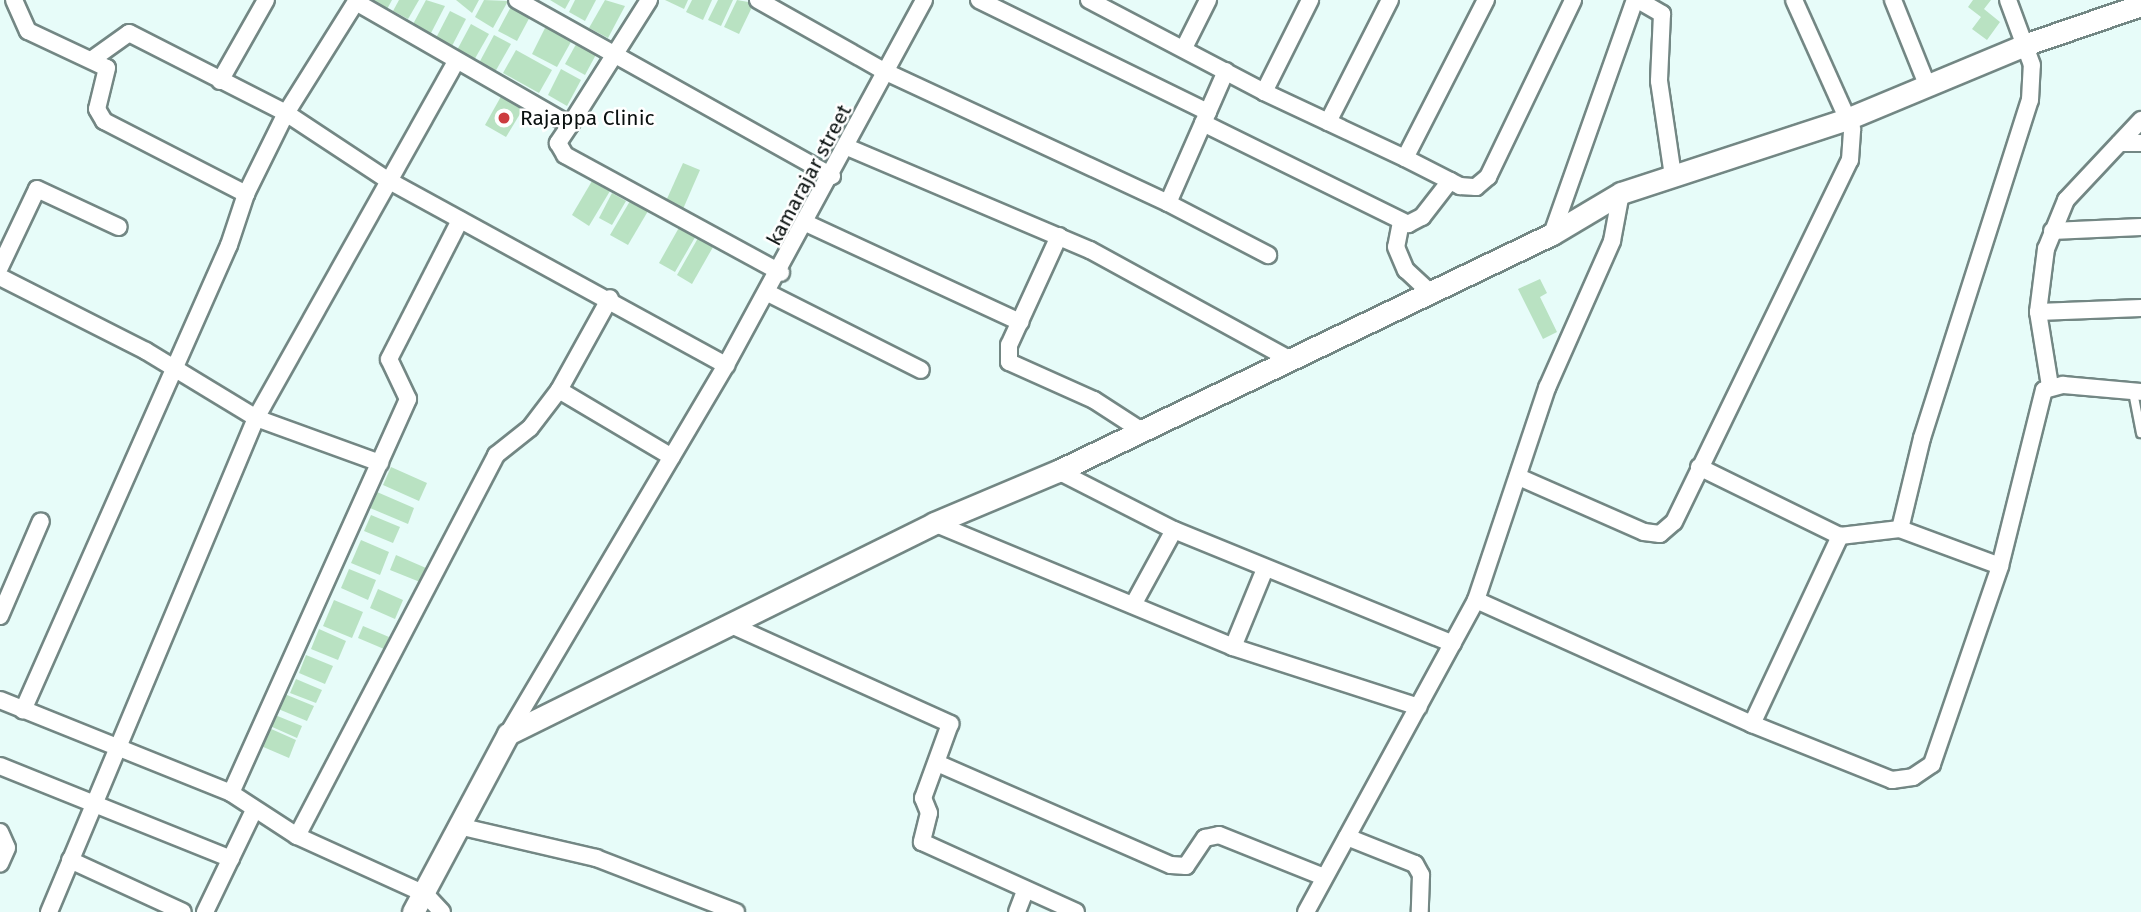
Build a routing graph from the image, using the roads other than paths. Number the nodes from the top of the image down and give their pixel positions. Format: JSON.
{"nodes":[{"id":1,"x":13,"y":0,"type":"edge"},
{"id":2,"x":266,"y":0,"type":"edge"},
{"id":3,"x":517,"y":0,"type":"edge"},
{"id":4,"x":758,"y":0,"type":"edge"},
{"id":5,"x":924,"y":0,"type":"edge"},
{"id":6,"x":979,"y":0,"type":"edge"},
{"id":7,"x":1089,"y":0,"type":"edge"},
{"id":8,"x":1208,"y":0,"type":"edge"},
{"id":9,"x":1310,"y":0,"type":"edge"},
{"id":10,"x":1390,"y":0,"type":"edge"},
{"id":11,"x":1486,"y":0,"type":"edge"},
{"id":12,"x":1573,"y":0,"type":"edge"},
{"id":13,"x":1636,"y":0,"type":"edge"},
{"id":14,"x":1794,"y":0,"type":"edge"},
{"id":15,"x":1893,"y":0,"type":"edge"},
{"id":16,"x":2008,"y":0,"type":"edge"},
{"id":17,"x":357,"y":1,"type":"edge"},
{"id":18,"x":644,"y":2,"type":"edge"},
{"id":19,"x":1111,"y":5,"type":"edge"},
{"id":20,"x":2141,"y":5,"type":"edge"},
{"id":21,"x":1665,"y":7,"type":"edge"},
{"id":22,"x":2106,"y":8,"type":"edge"},
{"id":23,"x":2027,"y":44,"type":"junction"},
{"id":24,"x":1184,"y":48,"type":"junction"},
{"id":25,"x":617,"y":55,"type":"junction"},
{"id":26,"x":94,"y":58,"type":"junction"},
{"id":27,"x":456,"y":62,"type":"junction"},
{"id":28,"x":1226,"y":71,"type":"junction"},
{"id":29,"x":886,"y":72,"type":"junction"},
{"id":30,"x":220,"y":81,"type":"junction"},
{"id":31,"x":1928,"y":87,"type":"junction"},
{"id":32,"x":1264,"y":92,"type":"junction"},
{"id":33,"x":286,"y":113,"type":"junction"},
{"id":34,"x":1205,"y":118,"type":"junction"},
{"id":35,"x":1847,"y":118,"type":"junction"},
{"id":36,"x":2141,"y":120,"type":"edge"},
{"id":37,"x":1328,"y":122,"type":"junction"},
{"id":38,"x":570,"y":125,"type":"junction"},
{"id":39,"x":2120,"y":143,"type":"junction"},
{"id":40,"x":2141,"y":143,"type":"edge"},
{"id":41,"x":847,"y":147,"type":"junction"},
{"id":42,"x":1405,"y":158,"type":"junction"},
{"id":43,"x":832,"y":176,"type":"junction"},
{"id":44,"x":1673,"y":176,"type":"junction"},
{"id":45,"x":386,"y":179,"type":"junction"},
{"id":46,"x":1450,"y":181,"type":"junction"},
{"id":47,"x":1621,"y":193,"type":"junction"},
{"id":48,"x":246,"y":194,"type":"junction"},
{"id":49,"x":1168,"y":203,"type":"junction"},
{"id":50,"x":460,"y":220,"type":"junction"},
{"id":51,"x":1401,"y":222,"type":"junction"},
{"id":52,"x":808,"y":224,"type":"junction"},
{"id":53,"x":119,"y":227,"type":"dead end"},
{"id":54,"x":2141,"y":227,"type":"edge"},
{"id":55,"x":2052,"y":231,"type":"junction"},
{"id":56,"x":1552,"y":234,"type":"junction"},
{"id":57,"x":1059,"y":236,"type":"junction"},
{"id":58,"x":1268,"y":255,"type":"dead end"},
{"id":59,"x":0,"y":267,"type":"edge"},
{"id":60,"x":781,"y":273,"type":"junction"},
{"id":61,"x":0,"y":277,"type":"edge"},
{"id":62,"x":768,"y":293,"type":"junction"},
{"id":63,"x":1431,"y":293,"type":"junction"},
{"id":64,"x":610,"y":298,"type":"junction"},
{"id":65,"x":2141,"y":308,"type":"edge"},
{"id":66,"x":2038,"y":312,"type":"junction"},
{"id":67,"x":1020,"y":322,"type":"junction"},
{"id":68,"x":1291,"y":360,"type":"junction"},
{"id":69,"x":726,"y":365,"type":"junction"},
{"id":70,"x":174,"y":367,"type":"junction"},
{"id":71,"x":921,"y":370,"type":"dead end"},
{"id":72,"x":559,"y":390,"type":"junction"},
{"id":73,"x":2137,"y":392,"type":"edge"},
{"id":74,"x":2044,"y":393,"type":"junction"},
{"id":75,"x":256,"y":418,"type":"junction"},
{"id":76,"x":1142,"y":431,"type":"junction"},
{"id":77,"x":2141,"y":433,"type":"edge"},
{"id":78,"x":672,"y":457,"type":"junction"},
{"id":79,"x":380,"y":463,"type":"junction"},
{"id":80,"x":1699,"y":467,"type":"junction"},
{"id":81,"x":1058,"y":471,"type":"junction"},
{"id":82,"x":1521,"y":478,"type":"junction"},
{"id":83,"x":41,"y":521,"type":"dead end"},
{"id":84,"x":934,"y":523,"type":"junction"},
{"id":85,"x":1900,"y":529,"type":"junction"},
{"id":86,"x":1174,"y":530,"type":"junction"},
{"id":87,"x":1840,"y":536,"type":"junction"},
{"id":88,"x":2000,"y":566,"type":"junction"},
{"id":89,"x":1265,"y":569,"type":"junction"},
{"id":90,"x":1476,"y":600,"type":"junction"},
{"id":91,"x":1133,"y":605,"type":"junction"},
{"id":92,"x":0,"y":616,"type":"edge"},
{"id":93,"x":729,"y":624,"type":"junction"},
{"id":94,"x":1453,"y":644,"type":"junction"},
{"id":95,"x":1233,"y":648,"type":"junction"},
{"id":96,"x":0,"y":700,"type":"edge"},
{"id":97,"x":1419,"y":707,"type":"junction"},
{"id":98,"x":23,"y":710,"type":"junction"},
{"id":99,"x":1752,"y":724,"type":"junction"},
{"id":100,"x":508,"y":734,"type":"junction"},
{"id":101,"x":117,"y":751,"type":"junction"},
{"id":102,"x":937,"y":763,"type":"junction"},
{"id":103,"x":0,"y":766,"type":"edge"},
{"id":104,"x":231,"y":793,"type":"junction"},
{"id":105,"x":93,"y":805,"type":"junction"},
{"id":106,"x":254,"y":810,"type":"junction"},
{"id":107,"x":463,"y":827,"type":"junction"},
{"id":108,"x":0,"y":832,"type":"edge"},
{"id":109,"x":297,"y":836,"type":"junction"},
{"id":110,"x":1346,"y":837,"type":"junction"},
{"id":111,"x":230,"y":859,"type":"junction"},
{"id":112,"x":71,"y":860,"type":"junction"},
{"id":113,"x":0,"y":864,"type":"edge"},
{"id":114,"x":1324,"y":877,"type":"junction"},
{"id":115,"x":1026,"y":891,"type":"junction"},
{"id":116,"x":419,"y":903,"type":"edge"},
{"id":117,"x":49,"y":912,"type":"edge"},
{"id":118,"x":183,"y":912,"type":"edge"},
{"id":119,"x":205,"y":912,"type":"edge"},
{"id":120,"x":442,"y":912,"type":"edge"},
{"id":121,"x":736,"y":912,"type":"edge"},
{"id":122,"x":1017,"y":912,"type":"edge"},
{"id":123,"x":1076,"y":912,"type":"edge"},
{"id":124,"x":1306,"y":912,"type":"edge"},
{"id":125,"x":1420,"y":912,"type":"edge"}],
"edges":[{"from":1,"to":26,"type":"street"},
{"from":2,"to":30,"type":"street"},
{"from":3,"to":25,"type":"street"},
{"from":4,"to":29,"type":"street"},
{"from":5,"to":29,"type":"street","name":"kamarajar street"},
{"from":6,"to":34,"type":"street"},
{"from":7,"to":19,"type":"street"},
{"from":8,"to":24,"type":"street"},
{"from":9,"to":32,"type":"street"},
{"from":10,"to":37,"type":"street"},
{"from":11,"to":42,"type":"street"},
{"from":12,"to":46,"type":"street"},
{"from":13,"to":21,"type":"street"},
{"from":13,"to":56,"type":"street"},
{"from":14,"to":35,"type":"street"},
{"from":15,"to":31,"type":"street"},
{"from":16,"to":23,"type":"street"},
{"from":17,"to":27,"type":"street"},
{"from":17,"to":33,"type":"street"},
{"from":18,"to":25,"type":"street"},
{"from":19,"to":24,"type":"street"},
{"from":20,"to":22,"type":"main road"},
{"from":21,"to":44,"type":"street"},
{"from":22,"to":23,"type":"main road"},
{"from":23,"to":31,"type":"main road"},
{"from":23,"to":85,"type":"street"},
{"from":24,"to":28,"type":"street"},
{"from":25,"to":38,"type":"street"},
{"from":25,"to":43,"type":"street"},
{"from":26,"to":30,"type":"street"},
{"from":26,"to":48,"type":"street"},
{"from":27,"to":38,"type":"street"},
{"from":27,"to":45,"type":"street"},
{"from":28,"to":32,"type":"street"},
{"from":28,"to":34,"type":"street"},
{"from":29,"to":41,"type":"street","name":"kamarajar street"},
{"from":29,"to":49,"type":"street"},
{"from":30,"to":33,"type":"street"},
{"from":31,"to":35,"type":"main road"},
{"from":32,"to":37,"type":"street"},
{"from":33,"to":45,"type":"street"},
{"from":33,"to":48,"type":"street"},
{"from":34,"to":49,"type":"street"},
{"from":34,"to":51,"type":"street"},
{"from":35,"to":44,"type":"main road"},
{"from":35,"to":80,"type":"street"},
{"from":36,"to":39,"type":"street"},
{"from":37,"to":42,"type":"street"},
{"from":38,"to":60,"type":"street"},
{"from":39,"to":40,"type":"street"},
{"from":39,"to":55,"type":"street"},
{"from":41,"to":43,"type":"street","name":"kamarajar street"},
{"from":41,"to":57,"type":"street"},
{"from":42,"to":46,"type":"street"},
{"from":43,"to":52,"type":"street","name":"kamarajar street"},
{"from":44,"to":47,"type":"main road"},
{"from":45,"to":50,"type":"street"},
{"from":45,"to":75,"type":"street"},
{"from":46,"to":51,"type":"street"},
{"from":47,"to":56,"type":"main road"},
{"from":47,"to":82,"type":"street"},
{"from":48,"to":70,"type":"street"},
{"from":49,"to":58,"type":"street"},
{"from":50,"to":64,"type":"street"},
{"from":50,"to":79,"type":"street"},
{"from":51,"to":63,"type":"street"},
{"from":52,"to":60,"type":"street","name":"kamarajar street"},
{"from":52,"to":67,"type":"street"},
{"from":53,"to":59,"type":"street"},
{"from":54,"to":55,"type":"street"},
{"from":55,"to":66,"type":"street"},
{"from":56,"to":63,"type":"main road"},
{"from":57,"to":67,"type":"street"},
{"from":57,"to":68,"type":"street"},
{"from":60,"to":62,"type":"street","name":"kamarajar street"},
{"from":61,"to":70,"type":"street"},
{"from":62,"to":69,"type":"street","name":"kamarajar street"},
{"from":62,"to":71,"type":"street"},
{"from":63,"to":68,"type":"main road"},
{"from":64,"to":69,"type":"street"},
{"from":64,"to":72,"type":"street"},
{"from":65,"to":66,"type":"street"},
{"from":66,"to":74,"type":"street"},
{"from":67,"to":76,"type":"street"},
{"from":68,"to":76,"type":"main road"},
{"from":69,"to":78,"type":"street","name":"kamarajar street"},
{"from":70,"to":75,"type":"street"},
{"from":70,"to":98,"type":"street"},
{"from":72,"to":78,"type":"street"},
{"from":72,"to":109,"type":"street"},
{"from":73,"to":74,"type":"street"},
{"from":73,"to":77,"type":"lane"},
{"from":74,"to":88,"type":"street"},
{"from":75,"to":79,"type":"street"},
{"from":75,"to":101,"type":"street"},
{"from":76,"to":81,"type":"main road"},
{"from":78,"to":100,"type":"street","name":"kamarajar street"},
{"from":79,"to":104,"type":"street"},
{"from":80,"to":82,"type":"street"},
{"from":80,"to":87,"type":"street"},
{"from":81,"to":84,"type":"main road"},
{"from":81,"to":86,"type":"street"},
{"from":82,"to":90,"type":"street"},
{"from":83,"to":92,"type":"street"},
{"from":84,"to":91,"type":"street"},
{"from":84,"to":93,"type":"main road"},
{"from":85,"to":87,"type":"street"},
{"from":85,"to":88,"type":"street"},
{"from":86,"to":89,"type":"street"},
{"from":86,"to":91,"type":"street"},
{"from":87,"to":99,"type":"street"},
{"from":88,"to":99,"type":"street"},
{"from":89,"to":94,"type":"street"},
{"from":89,"to":95,"type":"street"},
{"from":90,"to":94,"type":"street"},
{"from":90,"to":99,"type":"street"},
{"from":91,"to":95,"type":"street"},
{"from":93,"to":100,"type":"main road"},
{"from":93,"to":102,"type":"street"},
{"from":94,"to":97,"type":"street"},
{"from":95,"to":97,"type":"street"},
{"from":96,"to":98,"type":"street"},
{"from":97,"to":110,"type":"street"},
{"from":98,"to":101,"type":"street"},
{"from":100,"to":107,"type":"main road"},
{"from":101,"to":104,"type":"street"},
{"from":101,"to":105,"type":"street"},
{"from":102,"to":114,"type":"street"},
{"from":102,"to":115,"type":"street"},
{"from":103,"to":105,"type":"street"},
{"from":104,"to":106,"type":"street"},
{"from":105,"to":111,"type":"street"},
{"from":105,"to":112,"type":"street"},
{"from":106,"to":109,"type":"street"},
{"from":106,"to":111,"type":"street"},
{"from":107,"to":116,"type":"main road"},
{"from":107,"to":121,"type":"street"},
{"from":108,"to":113,"type":"street"},
{"from":109,"to":116,"type":"street"},
{"from":110,"to":114,"type":"street"},
{"from":110,"to":125,"type":"street"},
{"from":111,"to":119,"type":"street"},
{"from":112,"to":117,"type":"street"},
{"from":112,"to":118,"type":"street"},
{"from":114,"to":124,"type":"street"},
{"from":115,"to":122,"type":"street"},
{"from":115,"to":123,"type":"street"},
{"from":116,"to":120,"type":"street"}]}
